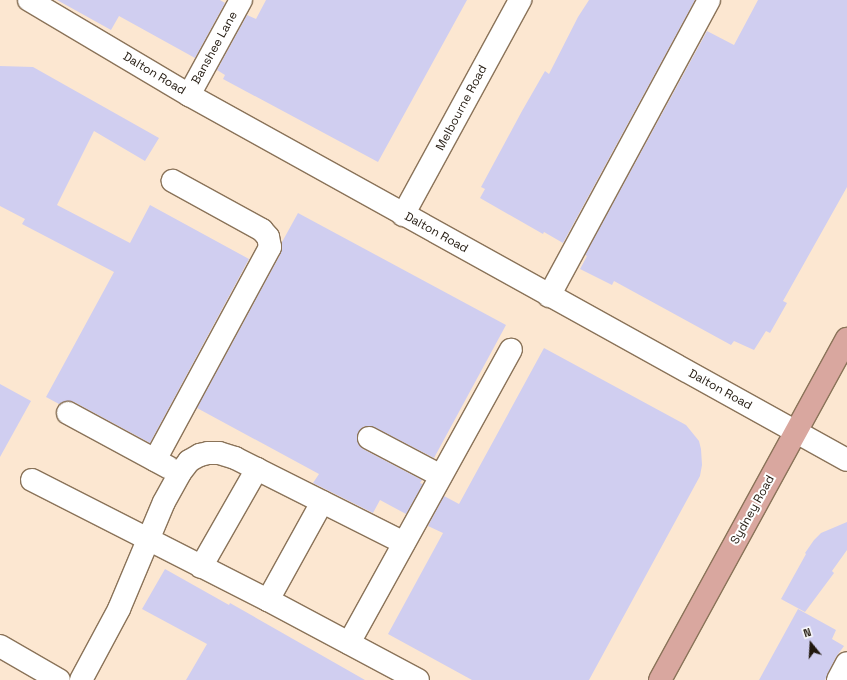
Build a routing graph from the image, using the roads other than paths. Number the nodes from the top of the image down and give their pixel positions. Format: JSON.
{"nodes":[{"id":1,"x":29,"y":0,"type":"edge"},
{"id":2,"x":241,"y":0,"type":"edge"},
{"id":3,"x":520,"y":0,"type":"edge"},
{"id":4,"x":709,"y":0,"type":"edge"},
{"id":5,"x":189,"y":95,"type":"junction"},
{"id":6,"x":173,"y":180,"type":"dead end"},
{"id":7,"x":403,"y":215,"type":"junction"},
{"id":8,"x":549,"y":296,"type":"junction"},
{"id":9,"x":847,"y":339,"type":"edge"},
{"id":10,"x":511,"y":350,"type":"dead end"},
{"id":11,"x":68,"y":413,"type":"dead end"},
{"id":12,"x":796,"y":432,"type":"junction"},
{"id":13,"x":369,"y":438,"type":"dead end"},
{"id":14,"x":155,"y":460,"type":"junction"},
{"id":15,"x":847,"y":460,"type":"edge"},
{"id":16,"x":257,"y":469,"type":"junction"},
{"id":17,"x":180,"y":473,"type":"junction"},
{"id":18,"x":441,"y":476,"type":"junction"},
{"id":19,"x":32,"y":480,"type":"dead end"},
{"id":20,"x":322,"y":502,"type":"junction"},
{"id":21,"x":148,"y":539,"type":"junction"},
{"id":22,"x":404,"y":543,"type":"junction"},
{"id":23,"x":201,"y":566,"type":"junction"},
{"id":24,"x":268,"y":600,"type":"junction"},
{"id":25,"x":349,"y":643,"type":"junction"},
{"id":26,"x":0,"y":646,"type":"edge"},
{"id":27,"x":847,"y":663,"type":"edge"},
{"id":28,"x":59,"y":680,"type":"edge"},
{"id":29,"x":81,"y":680,"type":"edge"},
{"id":30,"x":418,"y":680,"type":"edge"},
{"id":31,"x":660,"y":680,"type":"edge"},
{"id":32,"x":838,"y":680,"type":"edge"}],
"edges":[{"from":1,"to":5,"type":"street","name":"Dalton Road"},
{"from":2,"to":5,"type":"street","name":"Banshee Lane"},
{"from":3,"to":7,"type":"street","name":"Melbourne Road"},
{"from":4,"to":8,"type":"street"},
{"from":5,"to":7,"type":"street","name":"Dalton Road"},
{"from":6,"to":14,"type":"street"},
{"from":7,"to":8,"type":"street","name":"Dalton Road"},
{"from":8,"to":12,"type":"street","name":"Dalton Road"},
{"from":9,"to":12,"type":"main road","name":"Sydney Road"},
{"from":10,"to":18,"type":"street"},
{"from":11,"to":14,"type":"street"},
{"from":12,"to":15,"type":"street","name":"Dalton Road"},
{"from":12,"to":31,"type":"main road","name":"Sydney Road"},
{"from":13,"to":18,"type":"street"},
{"from":14,"to":17,"type":"street"},
{"from":16,"to":17,"type":"street"},
{"from":16,"to":20,"type":"street"},
{"from":16,"to":23,"type":"street"},
{"from":17,"to":21,"type":"street"},
{"from":18,"to":22,"type":"street"},
{"from":19,"to":21,"type":"street"},
{"from":20,"to":22,"type":"street"},
{"from":20,"to":24,"type":"street"},
{"from":21,"to":23,"type":"street"},
{"from":21,"to":29,"type":"street"},
{"from":22,"to":25,"type":"street"},
{"from":23,"to":24,"type":"street"},
{"from":24,"to":25,"type":"street"},
{"from":25,"to":30,"type":"street"},
{"from":26,"to":28,"type":"street"},
{"from":27,"to":32,"type":"street"}]}
